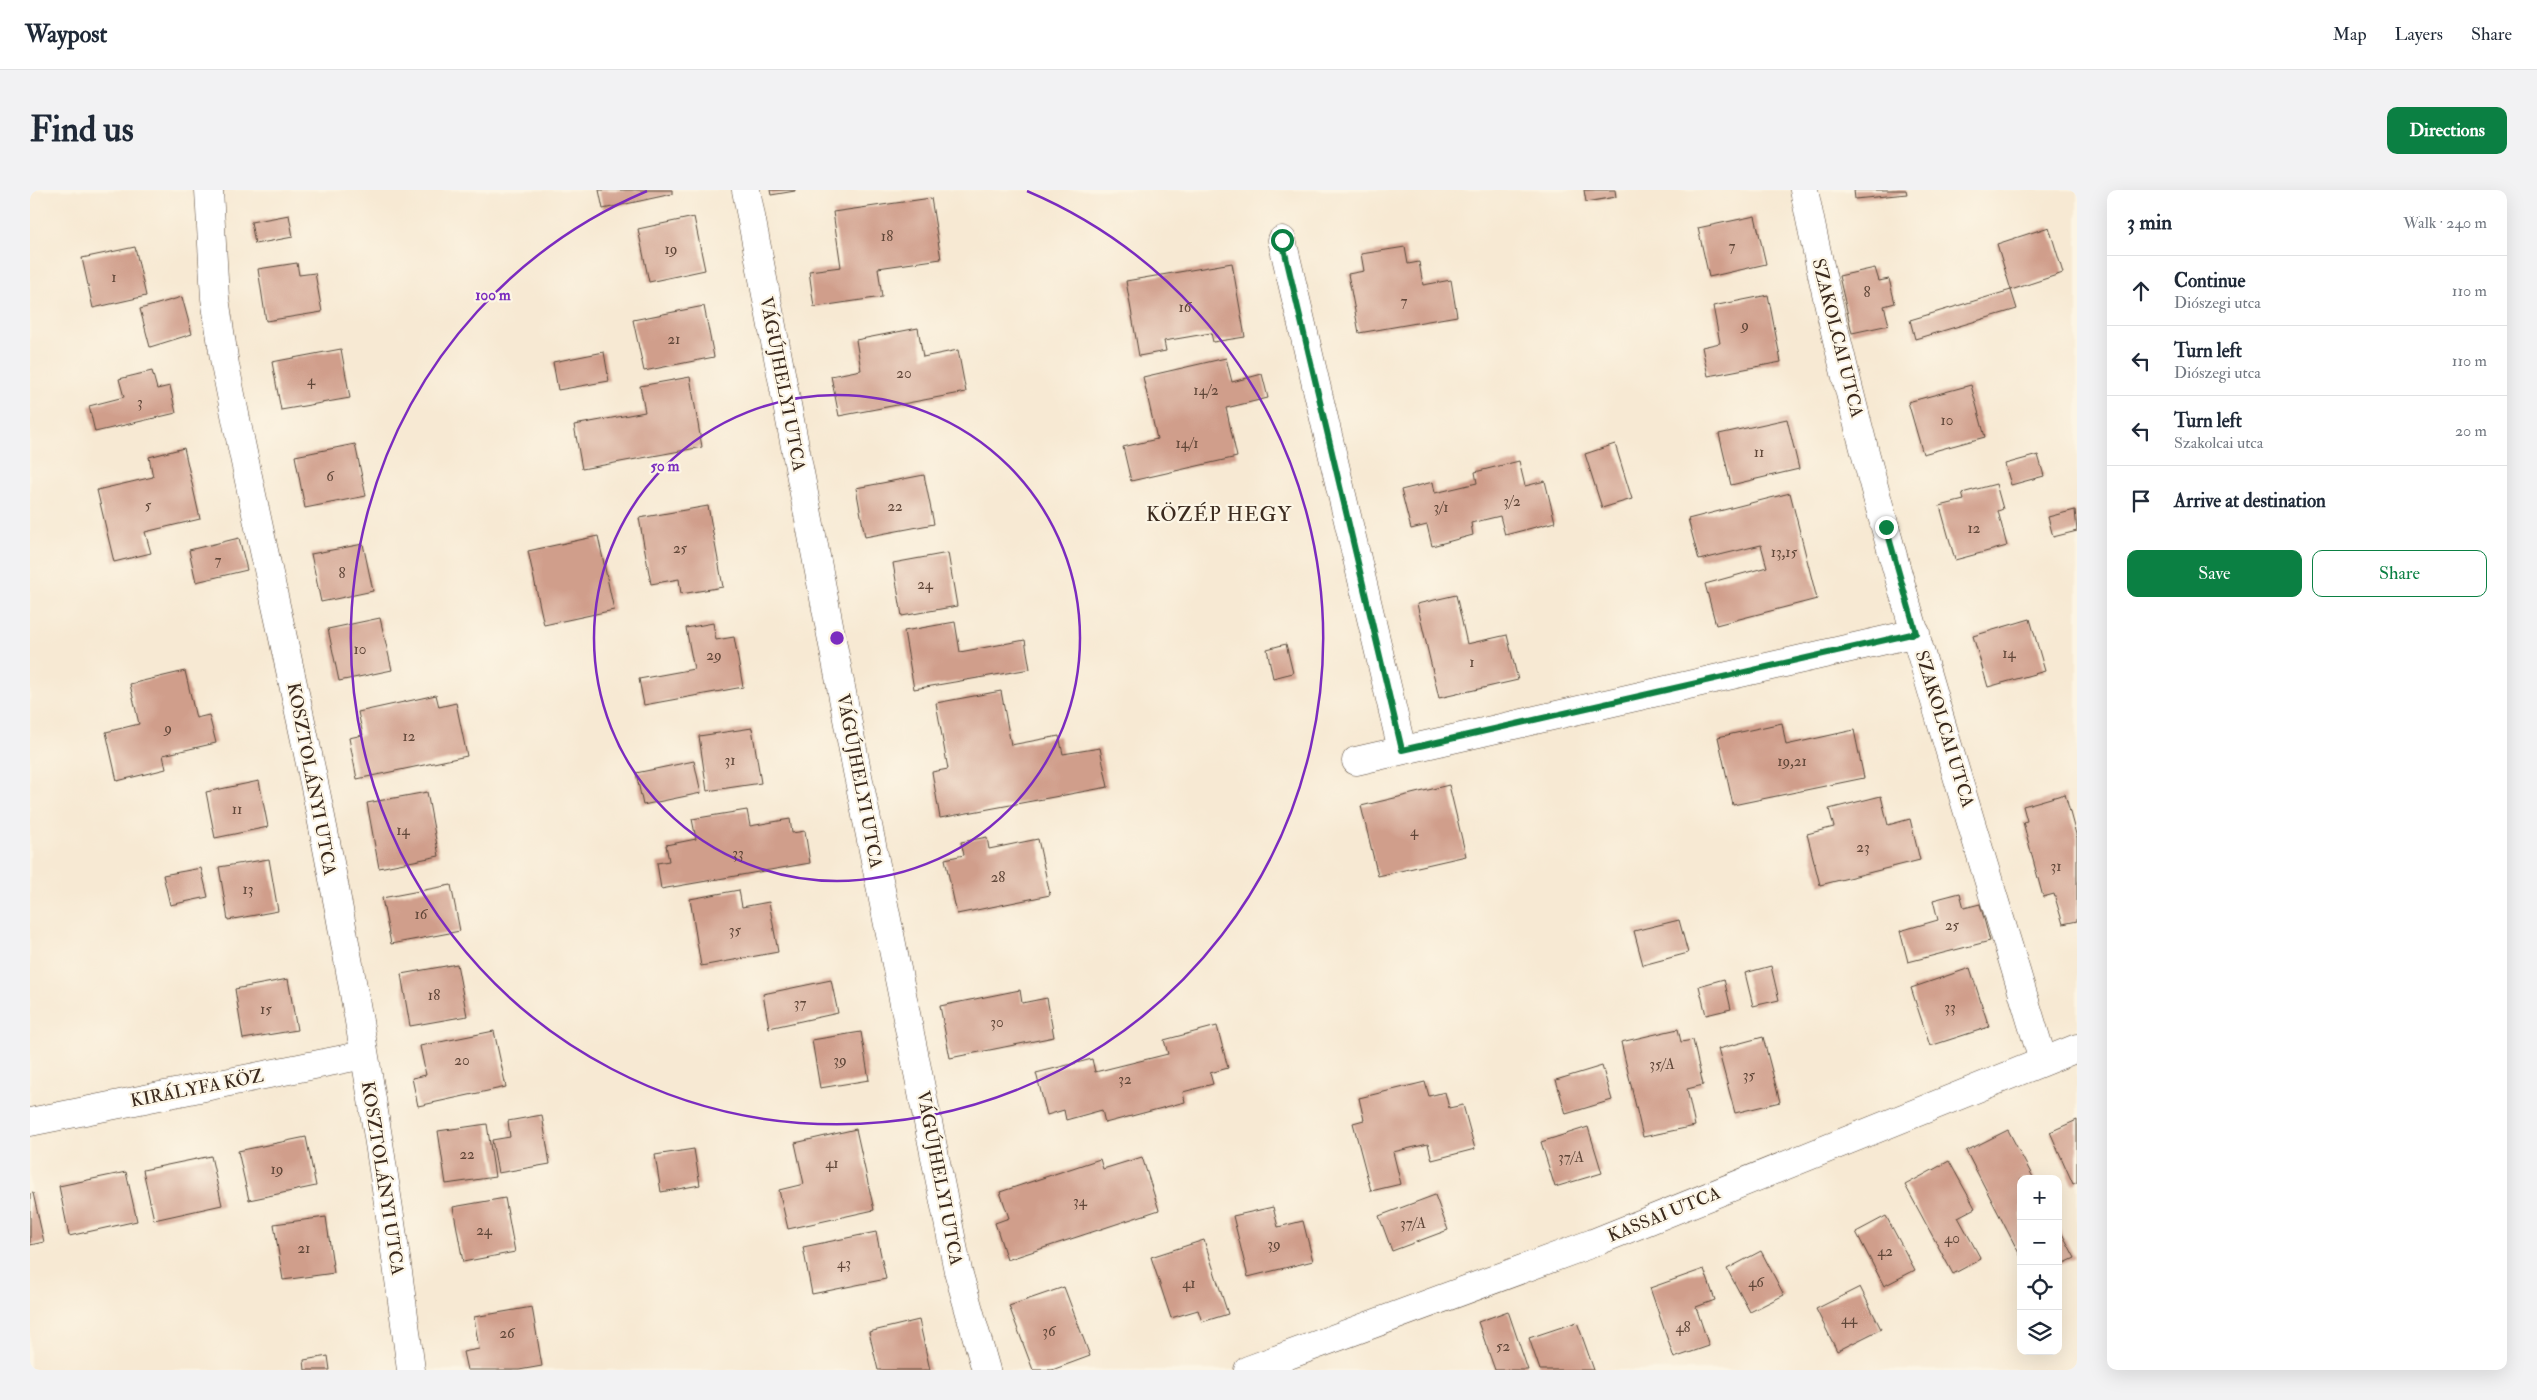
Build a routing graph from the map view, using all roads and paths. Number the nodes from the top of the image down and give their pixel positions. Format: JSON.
{"nodes":[{"id":1,"x":209,"y":190,"type":"edge"},
{"id":2,"x":746,"y":190,"type":"edge"},
{"id":3,"x":1804,"y":190,"type":"edge"},
{"id":4,"x":1282,"y":240,"type":"dead end"},
{"id":5,"x":1916,"y":633,"type":"junction"},
{"id":6,"x":1402,"y":750,"type":"junction"},
{"id":7,"x":1356,"y":761,"type":"dead end"},
{"id":8,"x":2077,"y":1048,"type":"edge"},
{"id":9,"x":364,"y":1055,"type":"junction"},
{"id":10,"x":2043,"y":1061,"type":"junction"},
{"id":11,"x":30,"y":1122,"type":"edge"},
{"id":12,"x":411,"y":1370,"type":"edge"},
{"id":13,"x":986,"y":1370,"type":"edge"},
{"id":14,"x":1248,"y":1370,"type":"edge"}],
"edges":[{"from":1,"to":9,"type":"street","name":"KOSZTOLÁNYI UTCA"},
{"from":2,"to":13,"type":"street","name":"VÁGÚJHELYI UTCA"},
{"from":3,"to":5,"type":"street","name":"SZAKOLCAI UTCA"},
{"from":4,"to":6,"type":"street"},
{"from":5,"to":6,"type":"street"},
{"from":5,"to":10,"type":"street","name":"SZAKOLCAI UTCA"},
{"from":6,"to":7,"type":"street"},
{"from":8,"to":10,"type":"street","name":"KASSAI UTCA"},
{"from":9,"to":11,"type":"street","name":"KIRÁLYFA KÖZ"},
{"from":9,"to":12,"type":"street","name":"KOSZTOLÁNYI UTCA"},
{"from":10,"to":14,"type":"street","name":"KASSAI UTCA"}]}
